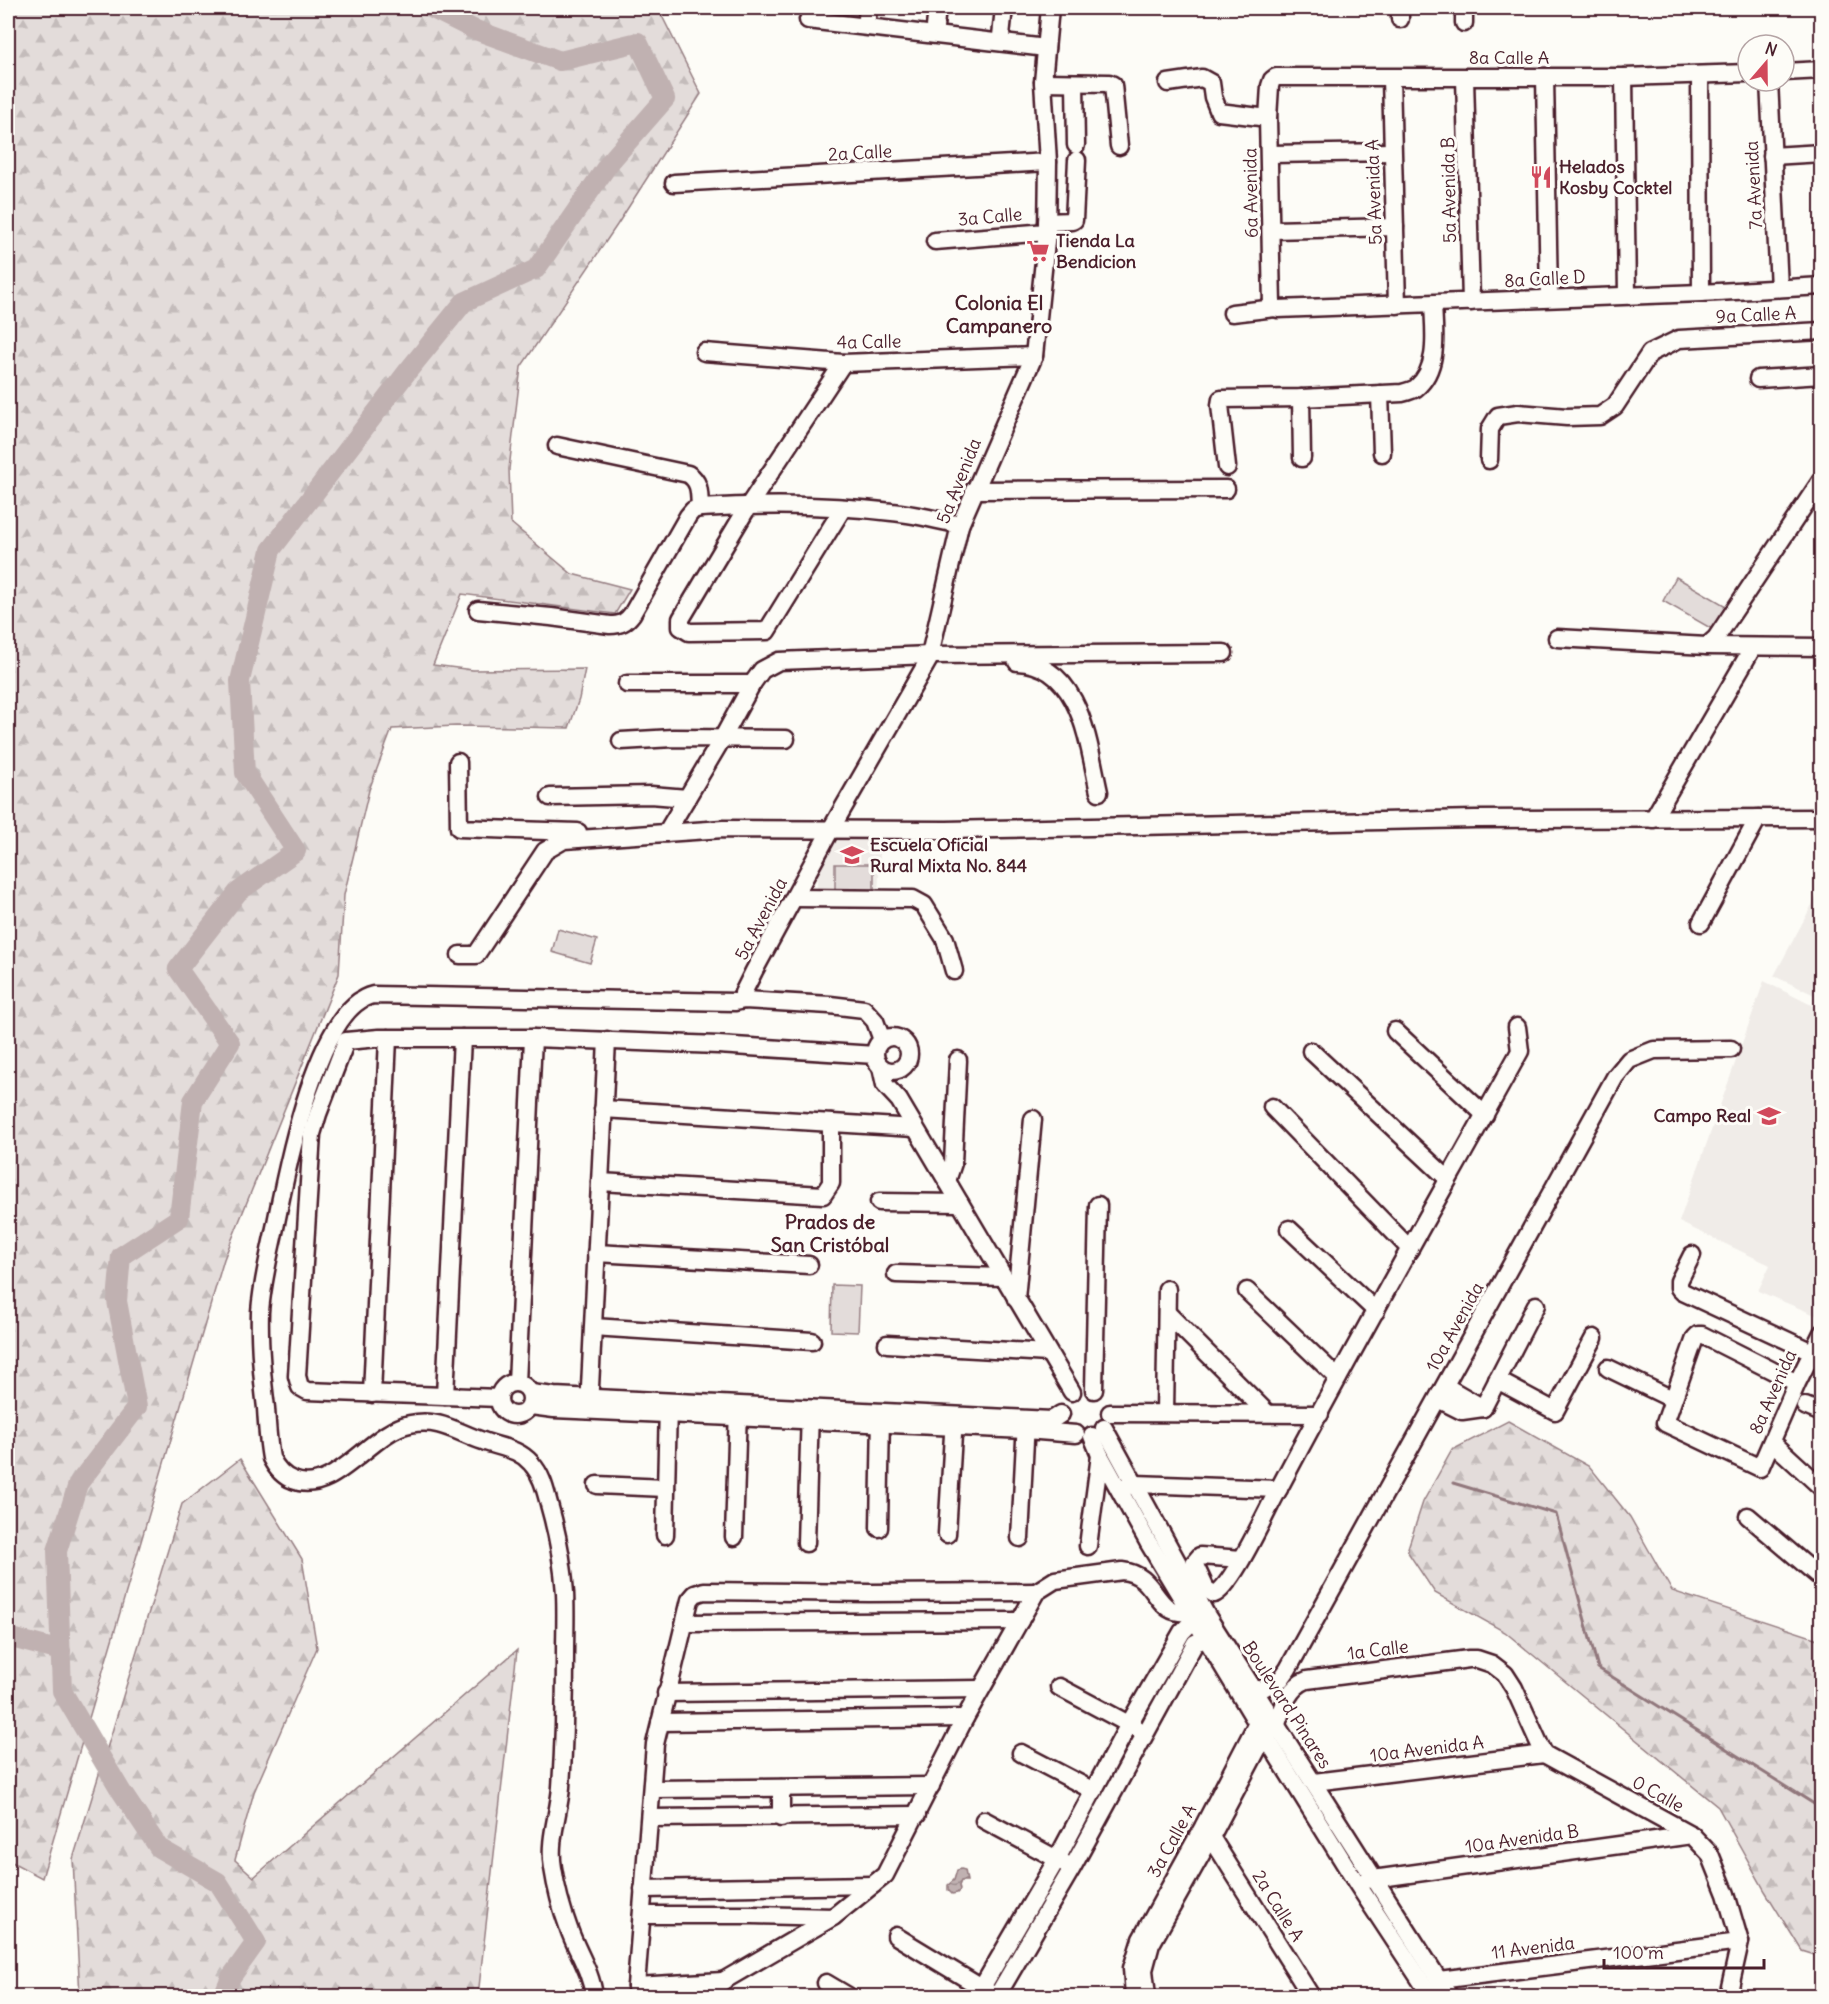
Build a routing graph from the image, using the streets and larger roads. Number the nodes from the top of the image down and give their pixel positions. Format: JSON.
{"nodes":[{"id":1,"x":937,"y":8,"type":"edge"},
{"id":2,"x":1004,"y":8,"type":"edge"},
{"id":3,"x":1050,"y":8,"type":"edge"},
{"id":4,"x":808,"y":20,"type":"dead end"},
{"id":5,"x":935,"y":27,"type":"dead end"},
{"id":6,"x":1001,"y":36,"type":"dead end"},
{"id":7,"x":1046,"y":48,"type":"junction"},
{"id":8,"x":1821,"y":70,"type":"edge"},
{"id":9,"x":1796,"y":71,"type":"edge"},
{"id":10,"x":1736,"y":74,"type":"edge"},
{"id":11,"x":1700,"y":75,"type":"junction"},
{"id":12,"x":1545,"y":77,"type":"junction"},
{"id":13,"x":1624,"y":77,"type":"junction"},
{"id":14,"x":1391,"y":78,"type":"junction"},
{"id":15,"x":1465,"y":78,"type":"junction"},
{"id":16,"x":1272,"y":80,"type":"joint"},
{"id":17,"x":1043,"y":82,"type":"junction"},
{"id":18,"x":1075,"y":83,"type":"junction"},
{"id":19,"x":1168,"y":83,"type":"dead end"},
{"id":20,"x":1769,"y":93,"type":"edge"},
{"id":21,"x":1268,"y":118,"type":"junction"},
{"id":22,"x":1119,"y":146,"type":"dead end"},
{"id":23,"x":1392,"y":152,"type":"junction"},
{"id":24,"x":1821,"y":153,"type":"edge"},
{"id":25,"x":1270,"y":154,"type":"junction"},
{"id":26,"x":1772,"y":156,"type":"junction"},
{"id":27,"x":1048,"y":162,"type":"junction"},
{"id":28,"x":674,"y":183,"type":"dead end"},
{"id":29,"x":1047,"y":227,"type":"junction"},
{"id":30,"x":1395,"y":227,"type":"junction"},
{"id":31,"x":1272,"y":230,"type":"junction"},
{"id":32,"x":935,"y":241,"type":"dead end"},
{"id":33,"x":1821,"y":287,"type":"edge"},
{"id":34,"x":1779,"y":288,"type":"junction"},
{"id":35,"x":1701,"y":293,"type":"junction"},
{"id":36,"x":1628,"y":295,"type":"junction"},
{"id":37,"x":1549,"y":298,"type":"junction"},
{"id":38,"x":1471,"y":302,"type":"junction"},
{"id":39,"x":1433,"y":304,"type":"junction"},
{"id":40,"x":1397,"y":305,"type":"junction"},
{"id":41,"x":1273,"y":306,"type":"junction"},
{"id":42,"x":1232,"y":313,"type":"dead end"},
{"id":43,"x":1821,"y":331,"type":"edge"},
{"id":44,"x":704,"y":352,"type":"dead end"},
{"id":45,"x":1034,"y":356,"type":"junction"},
{"id":46,"x":843,"y":363,"type":"junction"},
{"id":47,"x":1821,"y":375,"type":"edge"},
{"id":48,"x":1758,"y":379,"type":"dead end"},
{"id":49,"x":1380,"y":394,"type":"junction"},
{"id":50,"x":1301,"y":398,"type":"junction"},
{"id":51,"x":557,"y":446,"type":"dead end"},
{"id":52,"x":1382,"y":453,"type":"dead end"},
{"id":53,"x":1302,"y":458,"type":"dead end"},
{"id":54,"x":1489,"y":460,"type":"dead end"},
{"id":55,"x":1227,"y":468,"type":"dead end"},
{"id":56,"x":1821,"y":479,"type":"edge"},
{"id":57,"x":1226,"y":489,"type":"dead end"},
{"id":58,"x":974,"y":490,"type":"junction"},
{"id":59,"x":749,"y":505,"type":"junction"},
{"id":60,"x":700,"y":508,"type":"junction"},
{"id":61,"x":843,"y":508,"type":"junction"},
{"id":62,"x":960,"y":525,"type":"junction"},
{"id":63,"x":478,"y":610,"type":"dead end"},
{"id":64,"x":1557,"y":638,"type":"dead end"},
{"id":65,"x":1707,"y":646,"type":"junction"},
{"id":66,"x":1753,"y":647,"type":"junction"},
{"id":67,"x":1821,"y":647,"type":"edge"},
{"id":68,"x":1224,"y":653,"type":"dead end"},
{"id":69,"x":929,"y":657,"type":"junction"},
{"id":70,"x":627,"y":684,"type":"dead end"},
{"id":71,"x":752,"y":684,"type":"junction"},
{"id":72,"x":722,"y":739,"type":"junction"},
{"id":73,"x":786,"y":739,"type":"dead end"},
{"id":74,"x":621,"y":741,"type":"dead end"},
{"id":75,"x":458,"y":762,"type":"dead end"},
{"id":76,"x":1099,"y":792,"type":"dead end"},
{"id":77,"x":550,"y":797,"type":"dead end"},
{"id":78,"x":687,"y":798,"type":"junction"},
{"id":79,"x":1758,"y":818,"type":"junction"},
{"id":80,"x":1821,"y":818,"type":"edge"},
{"id":81,"x":1653,"y":819,"type":"junction"},
{"id":82,"x":831,"y":829,"type":"junction"},
{"id":83,"x":666,"y":833,"type":"junction"},
{"id":84,"x":608,"y":838,"type":"junction"},
{"id":85,"x":794,"y":898,"type":"junction"},
{"id":86,"x":1701,"y":923,"type":"dead end"},
{"id":87,"x":460,"y":955,"type":"dead end"},
{"id":88,"x":954,"y":971,"type":"dead end"},
{"id":89,"x":744,"y":1000,"type":"junction"},
{"id":90,"x":1517,"y":1027,"type":"dead end"},
{"id":91,"x":1395,"y":1031,"type":"dead end"},
{"id":92,"x":388,"y":1038,"type":"junction"},
{"id":93,"x":462,"y":1038,"type":"junction"},
{"id":94,"x":533,"y":1038,"type":"junction"},
{"id":95,"x":607,"y":1040,"type":"junction"},
{"id":96,"x":1731,"y":1049,"type":"dead end"},
{"id":97,"x":881,"y":1050,"type":"junction"},
{"id":98,"x":1311,"y":1051,"type":"dead end"},
{"id":99,"x":958,"y":1060,"type":"dead end"},
{"id":100,"x":899,"y":1069,"type":"junction"},
{"id":101,"x":899,"y":1100,"type":"junction"},
{"id":102,"x":1272,"y":1107,"type":"dead end"},
{"id":103,"x":603,"y":1109,"type":"junction"},
{"id":104,"x":1485,"y":1115,"type":"junction"},
{"id":105,"x":1033,"y":1119,"type":"dead end"},
{"id":106,"x":831,"y":1123,"type":"junction"},
{"id":107,"x":914,"y":1128,"type":"junction"},
{"id":108,"x":1448,"y":1179,"type":"junction"},
{"id":109,"x":947,"y":1181,"type":"junction"},
{"id":110,"x":600,"y":1182,"type":"junction"},
{"id":111,"x":879,"y":1203,"type":"dead end"},
{"id":112,"x":960,"y":1203,"type":"junction"},
{"id":113,"x":1098,"y":1205,"type":"dead end"},
{"id":114,"x":1289,"y":1229,"type":"dead end"},
{"id":115,"x":1410,"y":1249,"type":"junction"},
{"id":116,"x":596,"y":1253,"type":"junction"},
{"id":117,"x":1692,"y":1255,"type":"dead end"},
{"id":118,"x":809,"y":1265,"type":"dead end"},
{"id":119,"x":896,"y":1274,"type":"dead end"},
{"id":120,"x":1003,"y":1277,"type":"junction"},
{"id":121,"x":1167,"y":1289,"type":"dead end"},
{"id":122,"x":1247,"y":1291,"type":"dead end"},
{"id":123,"x":1016,"y":1299,"type":"junction"},
{"id":124,"x":1536,"y":1305,"type":"dead end"},
{"id":125,"x":1376,"y":1311,"type":"junction"},
{"id":126,"x":1167,"y":1313,"type":"junction"},
{"id":127,"x":593,"y":1326,"type":"junction"},
{"id":128,"x":1821,"y":1333,"type":"edge"},
{"id":129,"x":1594,"y":1338,"type":"dead end"},
{"id":130,"x":812,"y":1341,"type":"dead end"},
{"id":131,"x":887,"y":1344,"type":"dead end"},
{"id":132,"x":1812,"y":1352,"type":"junction"},
{"id":133,"x":1048,"y":1353,"type":"junction"},
{"id":134,"x":1608,"y":1368,"type":"dead end"},
{"id":135,"x":1338,"y":1378,"type":"junction"},
{"id":136,"x":1497,"y":1380,"type":"junction"},
{"id":137,"x":1797,"y":1383,"type":"junction"},
{"id":138,"x":1094,"y":1390,"type":"junction"},
{"id":139,"x":1072,"y":1392,"type":"junction"},
{"id":140,"x":1442,"y":1393,"type":"junction"},
{"id":141,"x":372,"y":1394,"type":"junction"},
{"id":142,"x":526,"y":1394,"type":"junction"},
{"id":143,"x":445,"y":1396,"type":"junction"},
{"id":144,"x":499,"y":1398,"type":"junction"},
{"id":145,"x":1672,"y":1399,"type":"junction"},
{"id":146,"x":589,"y":1404,"type":"junction"},
{"id":147,"x":1805,"y":1406,"type":"dead end"},
{"id":148,"x":668,"y":1408,"type":"junction"},
{"id":149,"x":738,"y":1411,"type":"junction"},
{"id":150,"x":1165,"y":1412,"type":"junction"},
{"id":151,"x":1266,"y":1412,"type":"junction"},
{"id":152,"x":1821,"y":1413,"type":"edge"},
{"id":153,"x":810,"y":1414,"type":"junction"},
{"id":154,"x":1061,"y":1414,"type":"junction"},
{"id":155,"x":1320,"y":1414,"type":"junction"},
{"id":156,"x":881,"y":1417,"type":"junction"},
{"id":157,"x":954,"y":1421,"type":"junction"},
{"id":158,"x":1026,"y":1424,"type":"junction"},
{"id":159,"x":1095,"y":1428,"type":"junction"},
{"id":160,"x":1772,"y":1442,"type":"junction"},
{"id":161,"x":1100,"y":1455,"type":"junction"},
{"id":162,"x":597,"y":1485,"type":"dead end"},
{"id":163,"x":1128,"y":1486,"type":"junction"},
{"id":164,"x":666,"y":1488,"type":"junction"},
{"id":165,"x":1821,"y":1488,"type":"edge"},
{"id":166,"x":1279,"y":1489,"type":"junction"},
{"id":167,"x":1748,"y":1516,"type":"dead end"},
{"id":168,"x":879,"y":1528,"type":"dead end"},
{"id":169,"x":947,"y":1534,"type":"dead end"},
{"id":170,"x":665,"y":1535,"type":"dead end"},
{"id":171,"x":734,"y":1538,"type":"dead end"},
{"id":172,"x":1020,"y":1539,"type":"dead end"},
{"id":173,"x":806,"y":1543,"type":"dead end"},
{"id":174,"x":1088,"y":1546,"type":"dead end"},
{"id":175,"x":1242,"y":1559,"type":"dead end"},
{"id":176,"x":1821,"y":1579,"type":"edge"},
{"id":177,"x":1036,"y":1592,"type":"junction"},
{"id":178,"x":869,"y":1593,"type":"junction"},
{"id":179,"x":1198,"y":1612,"type":"junction"},
{"id":180,"x":870,"y":1621,"type":"junction"},
{"id":181,"x":1020,"y":1621,"type":"junction"},
{"id":182,"x":685,"y":1623,"type":"junction"},
{"id":183,"x":1212,"y":1637,"type":"junction"},
{"id":184,"x":1059,"y":1687,"type":"dead end"},
{"id":185,"x":981,"y":1689,"type":"junction"},
{"id":186,"x":817,"y":1692,"type":"junction"},
{"id":187,"x":666,"y":1693,"type":"junction"},
{"id":188,"x":1254,"y":1693,"type":"junction"},
{"id":189,"x":965,"y":1718,"type":"junction"},
{"id":190,"x":816,"y":1719,"type":"junction"},
{"id":191,"x":1269,"y":1721,"type":"junction"},
{"id":192,"x":660,"y":1722,"type":"junction"},
{"id":193,"x":1129,"y":1724,"type":"junction"},
{"id":194,"x":1145,"y":1732,"type":"junction"},
{"id":195,"x":1021,"y":1753,"type":"dead end"},
{"id":196,"x":1544,"y":1754,"type":"junction"},
{"id":197,"x":1314,"y":1782,"type":"junction"},
{"id":198,"x":931,"y":1785,"type":"junction"},
{"id":199,"x":781,"y":1788,"type":"junction"},
{"id":200,"x":653,"y":1789,"type":"junction"},
{"id":201,"x":1094,"y":1791,"type":"junction"},
{"id":202,"x":917,"y":1815,"type":"junction"},
{"id":203,"x":650,"y":1818,"type":"junction"},
{"id":204,"x":781,"y":1818,"type":"junction"},
{"id":205,"x":984,"y":1820,"type":"dead end"},
{"id":206,"x":1692,"y":1835,"type":"junction"},
{"id":207,"x":1211,"y":1837,"type":"junction"},
{"id":208,"x":1057,"y":1859,"type":"junction"},
{"id":209,"x":1072,"y":1868,"type":"junction"},
{"id":210,"x":1374,"y":1878,"type":"junction"},
{"id":211,"x":1356,"y":1882,"type":"junction"},
{"id":212,"x":873,"y":1885,"type":"junction"},
{"id":213,"x":753,"y":1887,"type":"junction"},
{"id":214,"x":643,"y":1889,"type":"junction"},
{"id":215,"x":642,"y":1915,"type":"junction"},
{"id":216,"x":753,"y":1915,"type":"junction"},
{"id":217,"x":833,"y":1917,"type":"junction"},
{"id":218,"x":896,"y":1936,"type":"dead end"},
{"id":219,"x":1740,"y":1942,"type":"junction"},
{"id":220,"x":1438,"y":1980,"type":"junction"},
{"id":221,"x":723,"y":1981,"type":"junction"},
{"id":222,"x":826,"y":1983,"type":"dead end"},
{"id":223,"x":637,"y":1991,"type":"edge"},
{"id":224,"x":988,"y":1994,"type":"edge"},
{"id":225,"x":594,"y":1996,"type":"edge"},
{"id":226,"x":703,"y":1996,"type":"edge"},
{"id":227,"x":848,"y":1996,"type":"edge"},
{"id":228,"x":1134,"y":1996,"type":"edge"},
{"id":229,"x":1147,"y":1996,"type":"edge"},
{"id":230,"x":1311,"y":1996,"type":"edge"},
{"id":231,"x":1431,"y":1996,"type":"edge"},
{"id":232,"x":1449,"y":1996,"type":"edge"},
{"id":233,"x":1728,"y":1996,"type":"edge"}],
"edges":[{"from":1,"to":5,"type":"street"},
{"from":2,"to":6,"type":"street"},
{"from":3,"to":7,"type":"street","name":"5a Avenida"},
{"from":4,"to":7,"type":"street"},
{"from":7,"to":17,"type":"street","name":"5a Avenida"},
{"from":8,"to":9,"type":"street"},
{"from":10,"to":11,"type":"street","name":"8a Calle A"},
{"from":11,"to":13,"type":"street","name":"8a Calle A"},
{"from":11,"to":35,"type":"street"},
{"from":12,"to":13,"type":"street","name":"8a Calle A"},
{"from":12,"to":15,"type":"street","name":"8a Calle A"},
{"from":12,"to":37,"type":"street"},
{"from":13,"to":36,"type":"street"},
{"from":14,"to":15,"type":"street","name":"8a Calle A"},
{"from":14,"to":16,"type":"street","name":"8a Calle A"},
{"from":14,"to":23,"type":"street","name":"5a Avenida A"},
{"from":15,"to":38,"type":"street","name":"5a Avenida B"},
{"from":16,"to":21,"type":"street","name":"6a Avenida"},
{"from":17,"to":18,"type":"street"},
{"from":17,"to":27,"type":"street","name":"5a Avenida"},
{"from":18,"to":22,"type":"street"},
{"from":18,"to":29,"type":"street","name":"3a Calle"},
{"from":19,"to":21,"type":"street"},
{"from":20,"to":26,"type":"street","name":"7a Avenida"},
{"from":21,"to":25,"type":"street","name":"6a Avenida"},
{"from":23,"to":25,"type":"street"},
{"from":23,"to":30,"type":"street","name":"5a Avenida A"},
{"from":24,"to":26,"type":"street"},
{"from":25,"to":31,"type":"street","name":"6a Avenida"},
{"from":26,"to":34,"type":"street","name":"7a Avenida"},
{"from":27,"to":28,"type":"street","name":"2a Calle"},
{"from":27,"to":29,"type":"street","name":"5a Avenida"},
{"from":29,"to":32,"type":"street","name":"3a Calle"},
{"from":29,"to":45,"type":"street","name":"5a Avenida"},
{"from":30,"to":31,"type":"street"},
{"from":30,"to":40,"type":"street","name":"5a Avenida A"},
{"from":31,"to":41,"type":"street","name":"6a Avenida"},
{"from":33,"to":34,"type":"street","name":"8a Calle D"},
{"from":34,"to":35,"type":"street","name":"8a Calle D"},
{"from":35,"to":36,"type":"street","name":"8a Calle D"},
{"from":36,"to":37,"type":"street","name":"8a Calle D"},
{"from":37,"to":38,"type":"street","name":"8a Calle D"},
{"from":38,"to":39,"type":"street","name":"8a Calle D"},
{"from":39,"to":40,"type":"street","name":"8a Calle D"},
{"from":39,"to":49,"type":"street"},
{"from":40,"to":41,"type":"street","name":"8a Calle D"},
{"from":41,"to":42,"type":"street","name":"8a Calle D"},
{"from":43,"to":54,"type":"street","name":"9a Calle A"},
{"from":44,"to":46,"type":"street","name":"4a Calle"},
{"from":45,"to":46,"type":"street","name":"4a Calle"},
{"from":45,"to":58,"type":"street","name":"5a Avenida"},
{"from":46,"to":59,"type":"street"},
{"from":47,"to":48,"type":"street"},
{"from":49,"to":50,"type":"street"},
{"from":49,"to":52,"type":"street"},
{"from":50,"to":53,"type":"street"},
{"from":50,"to":55,"type":"street"},
{"from":51,"to":60,"type":"street"},
{"from":56,"to":65,"type":"street"},
{"from":57,"to":58,"type":"street"},
{"from":58,"to":62,"type":"street","name":"5a Avenida"},
{"from":59,"to":60,"type":"street"},
{"from":59,"to":61,"type":"street"},
{"from":59,"to":61,"type":"street"},
{"from":60,"to":63,"type":"street"},
{"from":61,"to":62,"type":"street"},
{"from":62,"to":69,"type":"street","name":"5a Avenida"},
{"from":64,"to":65,"type":"street"},
{"from":65,"to":66,"type":"street"},
{"from":66,"to":67,"type":"street"},
{"from":66,"to":81,"type":"street"},
{"from":68,"to":69,"type":"street"},
{"from":69,"to":71,"type":"street"},
{"from":69,"to":76,"type":"street"},
{"from":69,"to":82,"type":"street","name":"5a Avenida"},
{"from":70,"to":71,"type":"street"},
{"from":71,"to":72,"type":"street"},
{"from":72,"to":73,"type":"street"},
{"from":72,"to":74,"type":"street"},
{"from":72,"to":78,"type":"street"},
{"from":75,"to":84,"type":"street"},
{"from":77,"to":78,"type":"street"},
{"from":78,"to":83,"type":"street"},
{"from":79,"to":80,"type":"street"},
{"from":79,"to":81,"type":"street"},
{"from":79,"to":86,"type":"street"},
{"from":81,"to":82,"type":"street"},
{"from":82,"to":83,"type":"street"},
{"from":82,"to":85,"type":"street","name":"5a Avenida"},
{"from":83,"to":84,"type":"street"},
{"from":84,"to":87,"type":"street"},
{"from":85,"to":88,"type":"street"},
{"from":85,"to":89,"type":"street","name":"5a Avenida"},
{"from":89,"to":97,"type":"street"},
{"from":89,"to":225,"type":"street"},
{"from":90,"to":104,"type":"street"},
{"from":91,"to":104,"type":"street"},
{"from":92,"to":93,"type":"street"},
{"from":92,"to":141,"type":"street"},
{"from":92,"to":141,"type":"street"},
{"from":93,"to":94,"type":"street"},
{"from":93,"to":143,"type":"street"},
{"from":94,"to":95,"type":"street"},
{"from":94,"to":142,"type":"street"},
{"from":95,"to":97,"type":"street"},
{"from":95,"to":103,"type":"street"},
{"from":96,"to":140,"type":"street","name":"10a Avenida"},
{"from":97,"to":100,"type":"street"},
{"from":97,"to":100,"type":"street"},
{"from":97,"to":101,"type":"street"},
{"from":98,"to":108,"type":"street"},
{"from":99,"to":109,"type":"street"},
{"from":100,"to":101,"type":"street"},
{"from":101,"to":107,"type":"street"},
{"from":102,"to":115,"type":"street"},
{"from":103,"to":106,"type":"street"},
{"from":103,"to":110,"type":"street"},
{"from":104,"to":108,"type":"street"},
{"from":105,"to":123,"type":"street"},
{"from":106,"to":107,"type":"street"},
{"from":106,"to":110,"type":"street"},
{"from":107,"to":109,"type":"street"},
{"from":108,"to":115,"type":"street"},
{"from":109,"to":112,"type":"street"},
{"from":110,"to":116,"type":"street"},
{"from":111,"to":112,"type":"street"},
{"from":112,"to":120,"type":"street"},
{"from":113,"to":138,"type":"street"},
{"from":114,"to":125,"type":"street"},
{"from":115,"to":125,"type":"street"},
{"from":116,"to":118,"type":"street"},
{"from":116,"to":127,"type":"street"},
{"from":117,"to":132,"type":"street"},
{"from":119,"to":120,"type":"street"},
{"from":120,"to":123,"type":"street"},
{"from":121,"to":126,"type":"street"},
{"from":122,"to":135,"type":"street"},
{"from":123,"to":133,"type":"street"},
{"from":124,"to":136,"type":"street"},
{"from":125,"to":135,"type":"street"},
{"from":126,"to":150,"type":"street"},
{"from":126,"to":151,"type":"street"},
{"from":127,"to":130,"type":"street"},
{"from":127,"to":146,"type":"street"},
{"from":128,"to":132,"type":"street","name":"8a Avenida"},
{"from":129,"to":136,"type":"street"},
{"from":131,"to":133,"type":"street"},
{"from":132,"to":137,"type":"street","name":"8a Avenida"},
{"from":133,"to":139,"type":"street"},
{"from":134,"to":145,"type":"street"},
{"from":135,"to":155,"type":"street"},
{"from":136,"to":140,"type":"street"},
{"from":137,"to":145,"type":"street"},
{"from":137,"to":160,"type":"street","name":"8a Avenida"},
{"from":138,"to":139,"type":"street"},
{"from":138,"to":159,"type":"street"},
{"from":139,"to":154,"type":"street"},
{"from":140,"to":188,"type":"street","name":"10a Avenida"},
{"from":141,"to":143,"type":"street"},
{"from":142,"to":144,"type":"street"},
{"from":142,"to":144,"type":"street"},
{"from":142,"to":146,"type":"street"},
{"from":143,"to":144,"type":"street"},
{"from":145,"to":160,"type":"street","name":"8a Avenida"},
{"from":146,"to":148,"type":"street"},
{"from":147,"to":152,"type":"street"},
{"from":148,"to":149,"type":"street"},
{"from":148,"to":164,"type":"street"},
{"from":149,"to":153,"type":"street"},
{"from":149,"to":171,"type":"street"},
{"from":150,"to":151,"type":"street"},
{"from":150,"to":159,"type":"street"},
{"from":151,"to":155,"type":"street"},
{"from":153,"to":156,"type":"street"},
{"from":153,"to":173,"type":"street"},
{"from":154,"to":158,"type":"street"},
{"from":154,"to":159,"type":"street"},
{"from":155,"to":166,"type":"street"},
{"from":156,"to":157,"type":"street"},
{"from":156,"to":168,"type":"street"},
{"from":157,"to":158,"type":"street"},
{"from":157,"to":169,"type":"street"},
{"from":158,"to":159,"type":"street"},
{"from":158,"to":172,"type":"street"},
{"from":159,"to":161,"type":"street","name":"Boulevard Pinares"},
{"from":159,"to":163,"type":"street","name":"Boulevard Pinares"},
{"from":160,"to":165,"type":"street"},
{"from":161,"to":163,"type":"street","name":"Boulevard Pinares"},
{"from":161,"to":174,"type":"street"},
{"from":162,"to":164,"type":"street"},
{"from":163,"to":166,"type":"street"},
{"from":163,"to":179,"type":"street","name":"Boulevard Pinares"},
{"from":164,"to":170,"type":"street"},
{"from":166,"to":175,"type":"street"},
{"from":167,"to":176,"type":"street"},
{"from":177,"to":178,"type":"street"},
{"from":177,"to":179,"type":"street"},
{"from":177,"to":181,"type":"street"},
{"from":178,"to":180,"type":"street"},
{"from":178,"to":182,"type":"street"},
{"from":179,"to":183,"type":"street","name":"Boulevard Pinares"},
{"from":179,"to":193,"type":"street"},
{"from":180,"to":181,"type":"street"},
{"from":180,"to":182,"type":"street"},
{"from":181,"to":185,"type":"street"},
{"from":182,"to":187,"type":"street"},
{"from":183,"to":188,"type":"street","name":"Boulevard Pinares"},
{"from":183,"to":191,"type":"street","name":"Boulevard Pinares"},
{"from":183,"to":194,"type":"street"},
{"from":184,"to":193,"type":"street"},
{"from":185,"to":186,"type":"street"},
{"from":185,"to":189,"type":"street"},
{"from":186,"to":187,"type":"street"},
{"from":186,"to":190,"type":"street"},
{"from":187,"to":192,"type":"street"},
{"from":188,"to":191,"type":"street","name":"Boulevard Pinares"},
{"from":189,"to":190,"type":"street"},
{"from":189,"to":198,"type":"street"},
{"from":190,"to":192,"type":"street"},
{"from":191,"to":196,"type":"street","name":"1a Calle"},
{"from":191,"to":197,"type":"street","name":"Boulevard Pinares"},
{"from":191,"to":207,"type":"street","name":"3a Calle A"},
{"from":191,"to":211,"type":"street","name":"Boulevard Pinares"},
{"from":191,"to":228,"type":"street","name":"3a Calle A"},
{"from":192,"to":200,"type":"street"},
{"from":193,"to":194,"type":"street"},
{"from":193,"to":201,"type":"street"},
{"from":194,"to":209,"type":"street"},
{"from":195,"to":201,"type":"street"},
{"from":196,"to":197,"type":"street","name":"10a Avenida A"},
{"from":196,"to":206,"type":"street","name":"0 Calle"},
{"from":197,"to":210,"type":"street","name":"Boulevard Pinares"},
{"from":198,"to":199,"type":"street"},
{"from":198,"to":202,"type":"street"},
{"from":199,"to":200,"type":"street"},
{"from":199,"to":204,"type":"street"},
{"from":200,"to":203,"type":"street"},
{"from":201,"to":208,"type":"street"},
{"from":202,"to":204,"type":"street"},
{"from":202,"to":212,"type":"street"},
{"from":203,"to":204,"type":"street"},
{"from":203,"to":214,"type":"street"},
{"from":205,"to":208,"type":"street"},
{"from":206,"to":210,"type":"street","name":"10a Avenida B"},
{"from":206,"to":219,"type":"street","name":"0 Calle"},
{"from":207,"to":229,"type":"street","name":"3a Calle A"},
{"from":207,"to":230,"type":"street","name":"2a Calle A"},
{"from":208,"to":209,"type":"street"},
{"from":208,"to":224,"type":"street"},
{"from":209,"to":224,"type":"street"},
{"from":210,"to":211,"type":"street","name":"10a Avenida B"},
{"from":210,"to":220,"type":"street","name":"Boulevard Pinares"},
{"from":211,"to":231,"type":"street","name":"Boulevard Pinares"},
{"from":212,"to":213,"type":"street"},
{"from":212,"to":217,"type":"street"},
{"from":213,"to":214,"type":"street"},
{"from":213,"to":216,"type":"street"},
{"from":214,"to":215,"type":"street"},
{"from":215,"to":216,"type":"street"},
{"from":215,"to":223,"type":"street"},
{"from":216,"to":217,"type":"street"},
{"from":217,"to":221,"type":"street"},
{"from":218,"to":224,"type":"street"},
{"from":219,"to":220,"type":"street","name":"11 Avenida"},
{"from":219,"to":233,"type":"street","name":"0 Calle"},
{"from":220,"to":232,"type":"street","name":"Boulevard Pinares"},
{"from":221,"to":223,"type":"street"},
{"from":221,"to":226,"type":"street"},
{"from":222,"to":227,"type":"street"}]}
